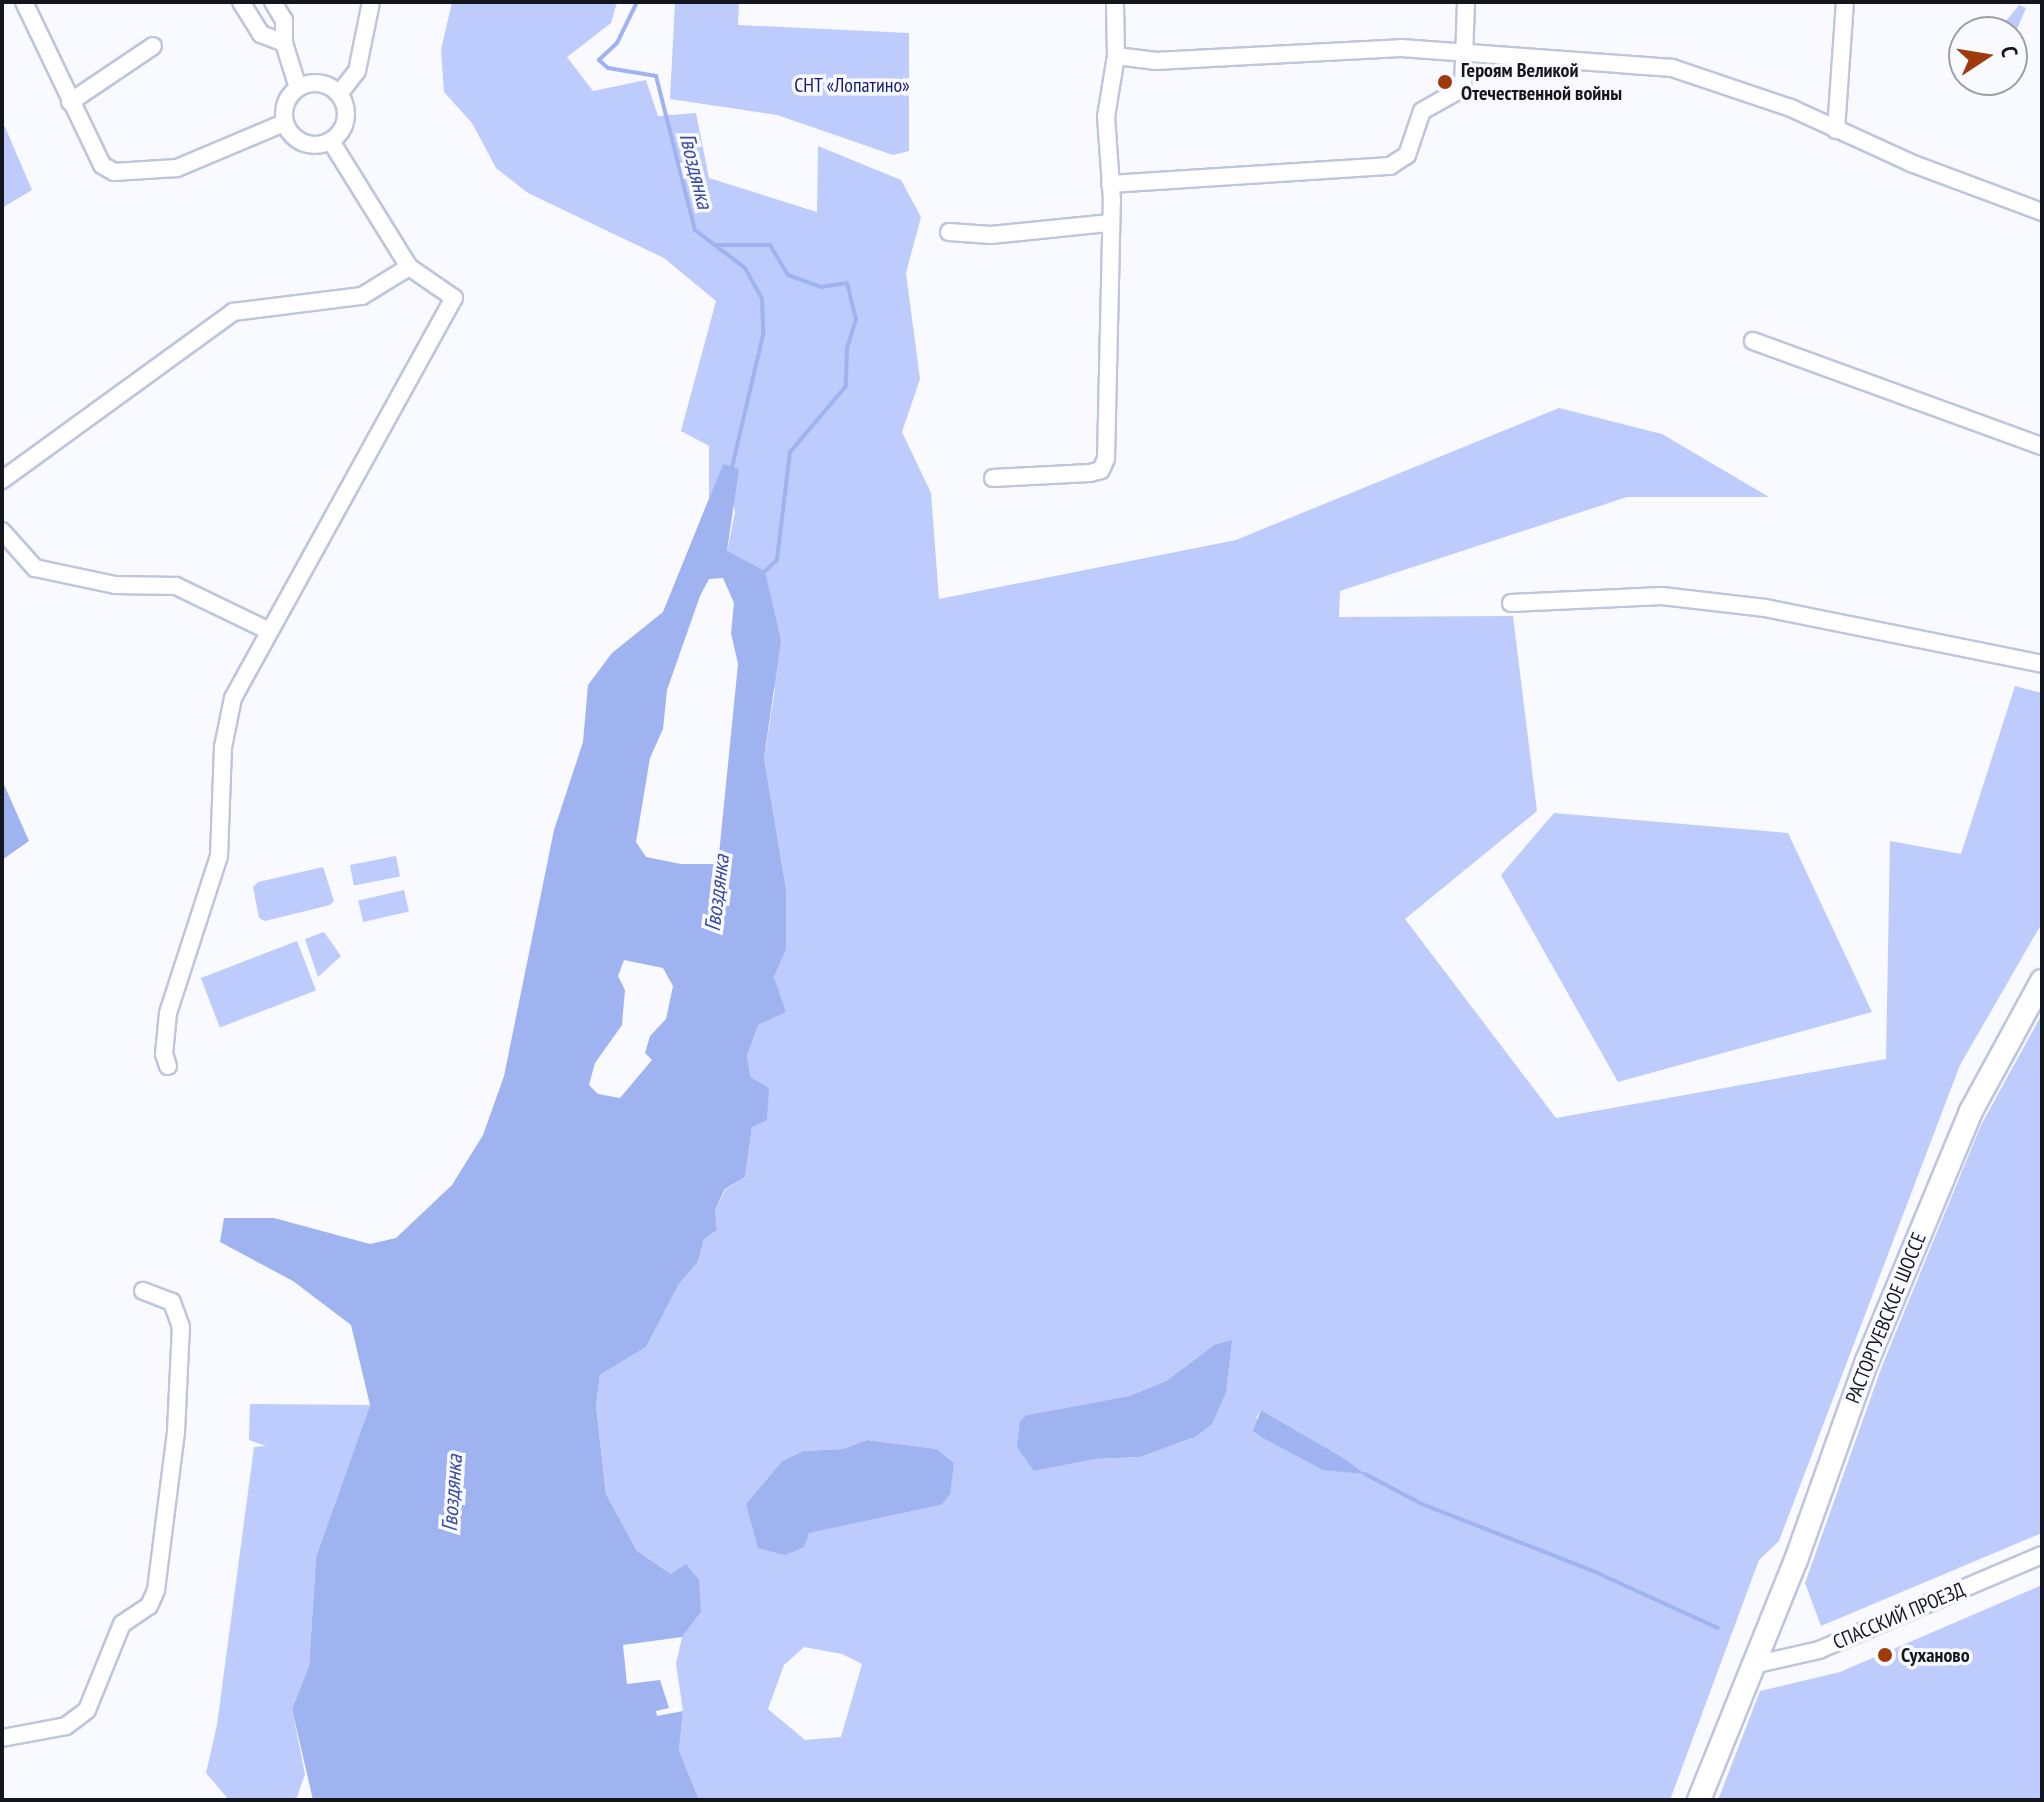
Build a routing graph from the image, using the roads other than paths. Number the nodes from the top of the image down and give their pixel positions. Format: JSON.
{"nodes":[{"id":1,"x":24,"y":2,"type":"edge"},
{"id":2,"x":241,"y":2,"type":"edge"},
{"id":3,"x":273,"y":2,"type":"edge"},
{"id":4,"x":371,"y":2,"type":"edge"},
{"id":5,"x":1115,"y":2,"type":"edge"},
{"id":6,"x":1466,"y":2,"type":"edge"},
{"id":7,"x":1845,"y":2,"type":"edge"},
{"id":8,"x":284,"y":43,"type":"junction"},
{"id":9,"x":153,"y":46,"type":"dead end"},
{"id":10,"x":1466,"y":51,"type":"junction"},
{"id":11,"x":1116,"y":56,"type":"junction"},
{"id":12,"x":298,"y":88,"type":"junction"},
{"id":13,"x":339,"y":94,"type":"junction"},
{"id":14,"x":70,"y":102,"type":"junction"},
{"id":15,"x":284,"y":123,"type":"junction"},
{"id":16,"x":1836,"y":130,"type":"junction"},
{"id":17,"x":331,"y":141,"type":"junction"},
{"id":18,"x":1110,"y":184,"type":"junction"},
{"id":19,"x":2042,"y":212,"type":"edge"},
{"id":20,"x":1110,"y":223,"type":"junction"},
{"id":21,"x":949,"y":232,"type":"dead end"},
{"id":22,"x":409,"y":267,"type":"junction"},
{"id":23,"x":1753,"y":341,"type":"dead end"},
{"id":24,"x":2042,"y":446,"type":"edge"},
{"id":25,"x":993,"y":478,"type":"dead end"},
{"id":26,"x":2,"y":480,"type":"edge"},
{"id":27,"x":2,"y":531,"type":"edge"},
{"id":28,"x":1511,"y":603,"type":"dead end"},
{"id":29,"x":269,"y":631,"type":"junction"},
{"id":30,"x":2042,"y":664,"type":"edge"},
{"id":31,"x":2042,"y":981,"type":"edge"},
{"id":32,"x":168,"y":1066,"type":"dead end"},
{"id":33,"x":143,"y":1291,"type":"dead end"},
{"id":34,"x":2042,"y":1555,"type":"edge"},
{"id":35,"x":1753,"y":1665,"type":"junction"},
{"id":36,"x":2,"y":1738,"type":"edge"},
{"id":37,"x":1699,"y":1800,"type":"edge"}],
"edges":[{"from":1,"to":14,"type":"street"},
{"from":2,"to":8,"type":"street"},
{"from":3,"to":8,"type":"street"},
{"from":4,"to":13,"type":"street"},
{"from":5,"to":11,"type":"street"},
{"from":6,"to":10,"type":"street"},
{"from":7,"to":16,"type":"street"},
{"from":8,"to":12,"type":"street"},
{"from":9,"to":14,"type":"street"},
{"from":10,"to":11,"type":"street"},
{"from":10,"to":16,"type":"street"},
{"from":10,"to":18,"type":"street"},
{"from":11,"to":18,"type":"street"},
{"from":12,"to":13,"type":"street"},
{"from":12,"to":15,"type":"street"},
{"from":13,"to":17,"type":"street"},
{"from":14,"to":15,"type":"street"},
{"from":15,"to":17,"type":"street"},
{"from":16,"to":19,"type":"street"},
{"from":17,"to":22,"type":"street"},
{"from":18,"to":20,"type":"street"},
{"from":20,"to":21,"type":"street"},
{"from":20,"to":25,"type":"street"},
{"from":22,"to":26,"type":"street"},
{"from":22,"to":29,"type":"street"},
{"from":23,"to":24,"type":"street"},
{"from":27,"to":29,"type":"street"},
{"from":28,"to":30,"type":"street"},
{"from":29,"to":32,"type":"street"},
{"from":31,"to":35,"type":"main road","name":"РАСТОРГУЕВСКОЕ ШОССЕ"},
{"from":33,"to":36,"type":"street"},
{"from":34,"to":35,"type":"street","name":"СПАССКИЙ ПРОЕЗД"},
{"from":35,"to":37,"type":"main road","name":"РАСТОРГУЕВСКОЕ ШОССЕ"}]}
